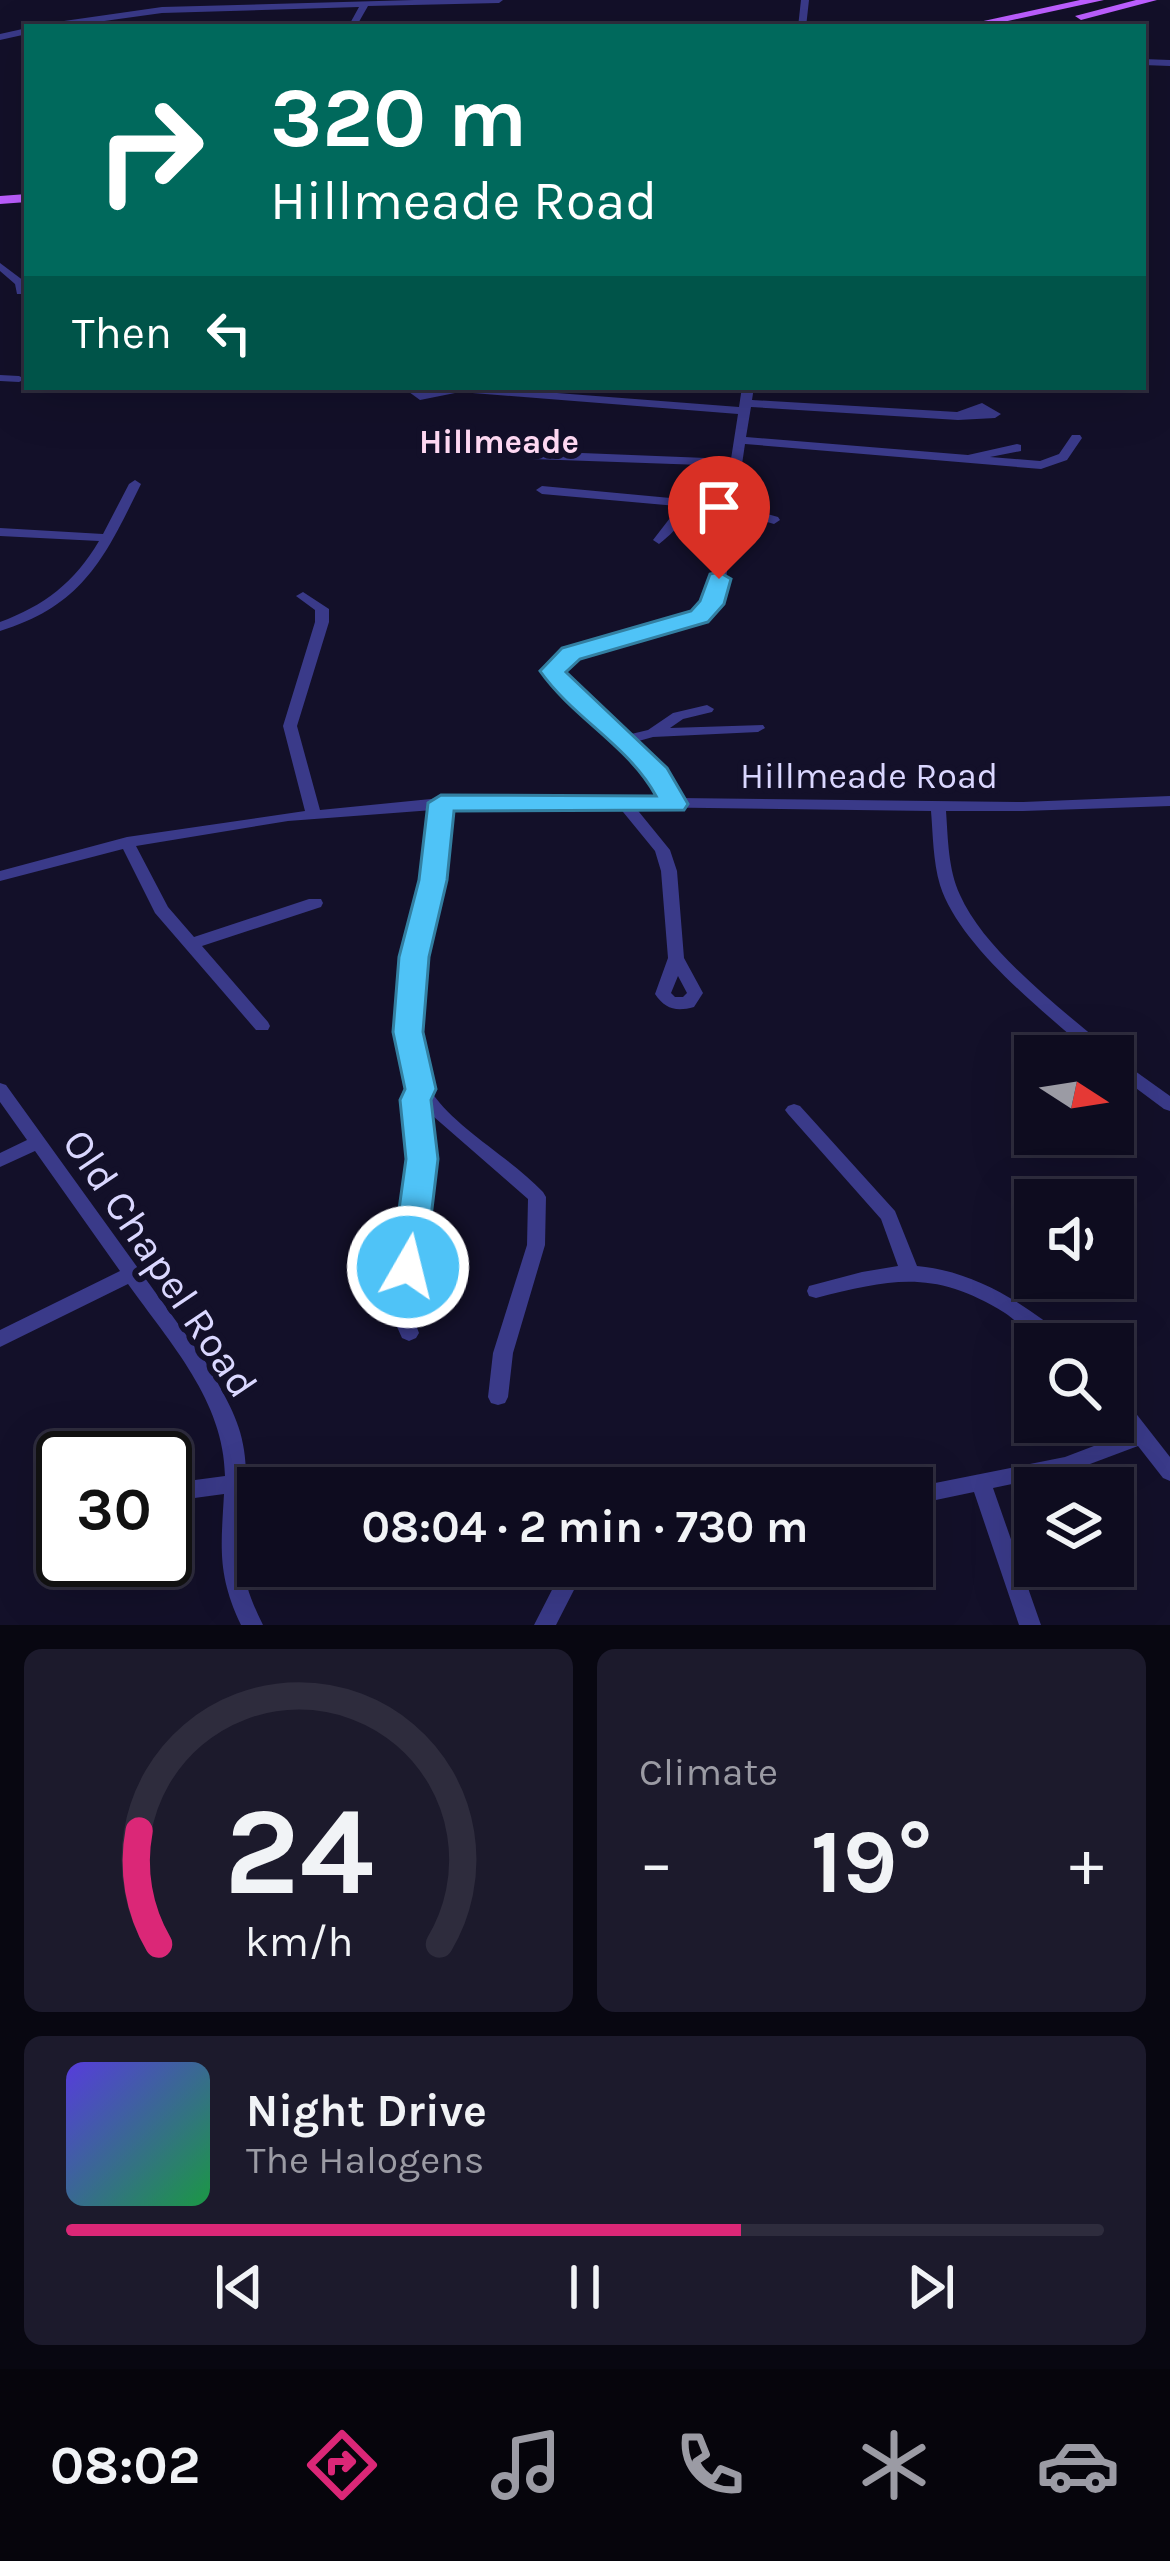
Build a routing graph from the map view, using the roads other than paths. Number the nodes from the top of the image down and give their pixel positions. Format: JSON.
{"nodes":[{"id":1,"x":500,"y":0,"type":"edge"},
{"id":2,"x":1098,"y":0,"type":"edge"},
{"id":3,"x":1151,"y":0,"type":"edge"},
{"id":4,"x":364,"y":6,"type":"junction"},
{"id":5,"x":64,"y":24,"type":"edge"},
{"id":6,"x":354,"y":24,"type":"edge"},
{"id":7,"x":977,"y":24,"type":"edge"},
{"id":8,"x":1041,"y":24,"type":"edge"},
{"id":9,"x":0,"y":266,"type":"edge"},
{"id":10,"x":21,"y":292,"type":"dead end"},
{"id":11,"x":0,"y":378,"type":"edge"},
{"id":12,"x":19,"y":379,"type":"dead end"},
{"id":13,"x":416,"y":390,"type":"edge"},
{"id":14,"x":455,"y":390,"type":"edge"},
{"id":15,"x":486,"y":390,"type":"edge"},
{"id":16,"x":746,"y":400,"type":"edge"},
{"id":17,"x":958,"y":416,"type":"dead end"},
{"id":18,"x":1076,"y":438,"type":"dead end"},
{"id":19,"x":741,"y":440,"type":"junction"},
{"id":20,"x":1017,"y":448,"type":"dead end"},
{"id":21,"x":532,"y":455,"type":"dead end"},
{"id":22,"x":995,"y":456,"type":"junction"},
{"id":23,"x":738,"y":463,"type":"junction"},
{"id":24,"x":134,"y":484,"type":"dead end"},
{"id":25,"x":542,"y":490,"type":"dead end"},
{"id":26,"x":702,"y":504,"type":"junction"},
{"id":27,"x":730,"y":507,"type":"junction"},
{"id":28,"x":774,"y":520,"type":"dead end"},
{"id":29,"x":0,"y":532,"type":"edge"},
{"id":30,"x":106,"y":538,"type":"junction"},
{"id":31,"x":659,"y":540,"type":"dead end"},
{"id":32,"x":303,"y":596,"type":"dead end"},
{"id":33,"x":0,"y":627,"type":"edge"},
{"id":34,"x":707,"y":709,"type":"dead end"},
{"id":35,"x":758,"y":728,"type":"dead end"},
{"id":36,"x":653,"y":733,"type":"junction"},
{"id":37,"x":625,"y":740,"type":"junction"},
{"id":38,"x":1170,"y":801,"type":"edge"},
{"id":39,"x":441,"y":803,"type":"junction"},
{"id":40,"x":624,"y":803,"type":"junction"},
{"id":41,"x":674,"y":804,"type":"junction"},
{"id":42,"x":938,"y":805,"type":"junction"},
{"id":43,"x":313,"y":811,"type":"junction"},
{"id":44,"x":127,"y":842,"type":"junction"},
{"id":45,"x":0,"y":876,"type":"edge"},
{"id":46,"x":315,"y":903,"type":"dead end"},
{"id":47,"x":191,"y":944,"type":"junction"},
{"id":48,"x":676,"y":958,"type":"dead end"},
{"id":49,"x":262,"y":1026,"type":"dead end"},
{"id":50,"x":1084,"y":1035,"type":"edge"},
{"id":51,"x":1134,"y":1078,"type":"edge"},
{"id":52,"x":0,"y":1089,"type":"edge"},
{"id":53,"x":421,"y":1089,"type":"junction"},
{"id":54,"x":1170,"y":1106,"type":"edge"},
{"id":55,"x":794,"y":1110,"type":"dead end"},
{"id":56,"x":37,"y":1143,"type":"junction"},
{"id":57,"x":0,"y":1160,"type":"edge"},
{"id":58,"x":910,"y":1273,"type":"junction"},
{"id":59,"x":131,"y":1274,"type":"junction"},
{"id":60,"x":816,"y":1291,"type":"dead end"},
{"id":61,"x":1033,"y":1323,"type":"edge"},
{"id":62,"x":409,"y":1333,"type":"dead end"},
{"id":63,"x":0,"y":1339,"type":"edge"},
{"id":64,"x":498,"y":1397,"type":"dead end"},
{"id":65,"x":1134,"y":1425,"type":"edge"},
{"id":66,"x":1143,"y":1436,"type":"junction"},
{"id":67,"x":1170,"y":1472,"type":"edge"},
{"id":68,"x":980,"y":1481,"type":"junction"},
{"id":69,"x":233,"y":1484,"type":"junction"},
{"id":70,"x":192,"y":1489,"type":"edge"},
{"id":71,"x":933,"y":1491,"type":"edge"},
{"id":72,"x":561,"y":1587,"type":"edge"},
{"id":73,"x":252,"y":1625,"type":"edge"},
{"id":74,"x":544,"y":1625,"type":"edge"},
{"id":75,"x":1030,"y":1625,"type":"edge"}],
"edges":[{"from":1,"to":4,"type":"street"},
{"from":2,"to":7,"type":"main road"},
{"from":3,"to":8,"type":"main road"},
{"from":4,"to":5,"type":"street"},
{"from":4,"to":6,"type":"street"},
{"from":9,"to":10,"type":"street"},
{"from":11,"to":12,"type":"street"},
{"from":13,"to":14,"type":"street"},
{"from":15,"to":16,"type":"street"},
{"from":16,"to":17,"type":"street"},
{"from":16,"to":19,"type":"street"},
{"from":18,"to":22,"type":"street"},
{"from":19,"to":22,"type":"street"},
{"from":19,"to":23,"type":"street"},
{"from":20,"to":22,"type":"street"},
{"from":21,"to":23,"type":"street"},
{"from":23,"to":27,"type":"street"},
{"from":24,"to":30,"type":"street"},
{"from":25,"to":26,"type":"street"},
{"from":26,"to":27,"type":"street"},
{"from":26,"to":31,"type":"street"},
{"from":27,"to":28,"type":"street"},
{"from":27,"to":37,"type":"street"},
{"from":29,"to":30,"type":"street"},
{"from":30,"to":33,"type":"street"},
{"from":32,"to":43,"type":"street"},
{"from":34,"to":36,"type":"street"},
{"from":35,"to":36,"type":"street"},
{"from":36,"to":37,"type":"street"},
{"from":37,"to":41,"type":"street"},
{"from":38,"to":42,"type":"street","name":"Hillmeade Road"},
{"from":39,"to":40,"type":"street","name":"Hillmeade Road"},
{"from":39,"to":43,"type":"street","name":"Hillmeade Road"},
{"from":39,"to":53,"type":"street"},
{"from":40,"to":41,"type":"street","name":"Hillmeade Road"},
{"from":40,"to":48,"type":"street"},
{"from":41,"to":42,"type":"street","name":"Hillmeade Road"},
{"from":42,"to":50,"type":"street"},
{"from":43,"to":44,"type":"street","name":"Hillmeade Road"},
{"from":44,"to":45,"type":"street","name":"Hillmeade Road"},
{"from":44,"to":47,"type":"street"},
{"from":46,"to":47,"type":"street"},
{"from":47,"to":49,"type":"street"},
{"from":51,"to":54,"type":"street"},
{"from":52,"to":56,"type":"street","name":"Old Chapel Road"},
{"from":53,"to":62,"type":"street"},
{"from":53,"to":64,"type":"street"},
{"from":55,"to":58,"type":"street"},
{"from":56,"to":57,"type":"street"},
{"from":56,"to":59,"type":"street","name":"Old Chapel Road"},
{"from":58,"to":60,"type":"street"},
{"from":58,"to":61,"type":"street"},
{"from":59,"to":63,"type":"street"},
{"from":59,"to":69,"type":"street","name":"Old Chapel Road"},
{"from":65,"to":66,"type":"street"},
{"from":66,"to":67,"type":"street"},
{"from":66,"to":68,"type":"street"},
{"from":68,"to":71,"type":"street"},
{"from":68,"to":75,"type":"street"},
{"from":69,"to":70,"type":"street"},
{"from":69,"to":73,"type":"street","name":"Old Chapel Road"},
{"from":72,"to":74,"type":"street"}]}
